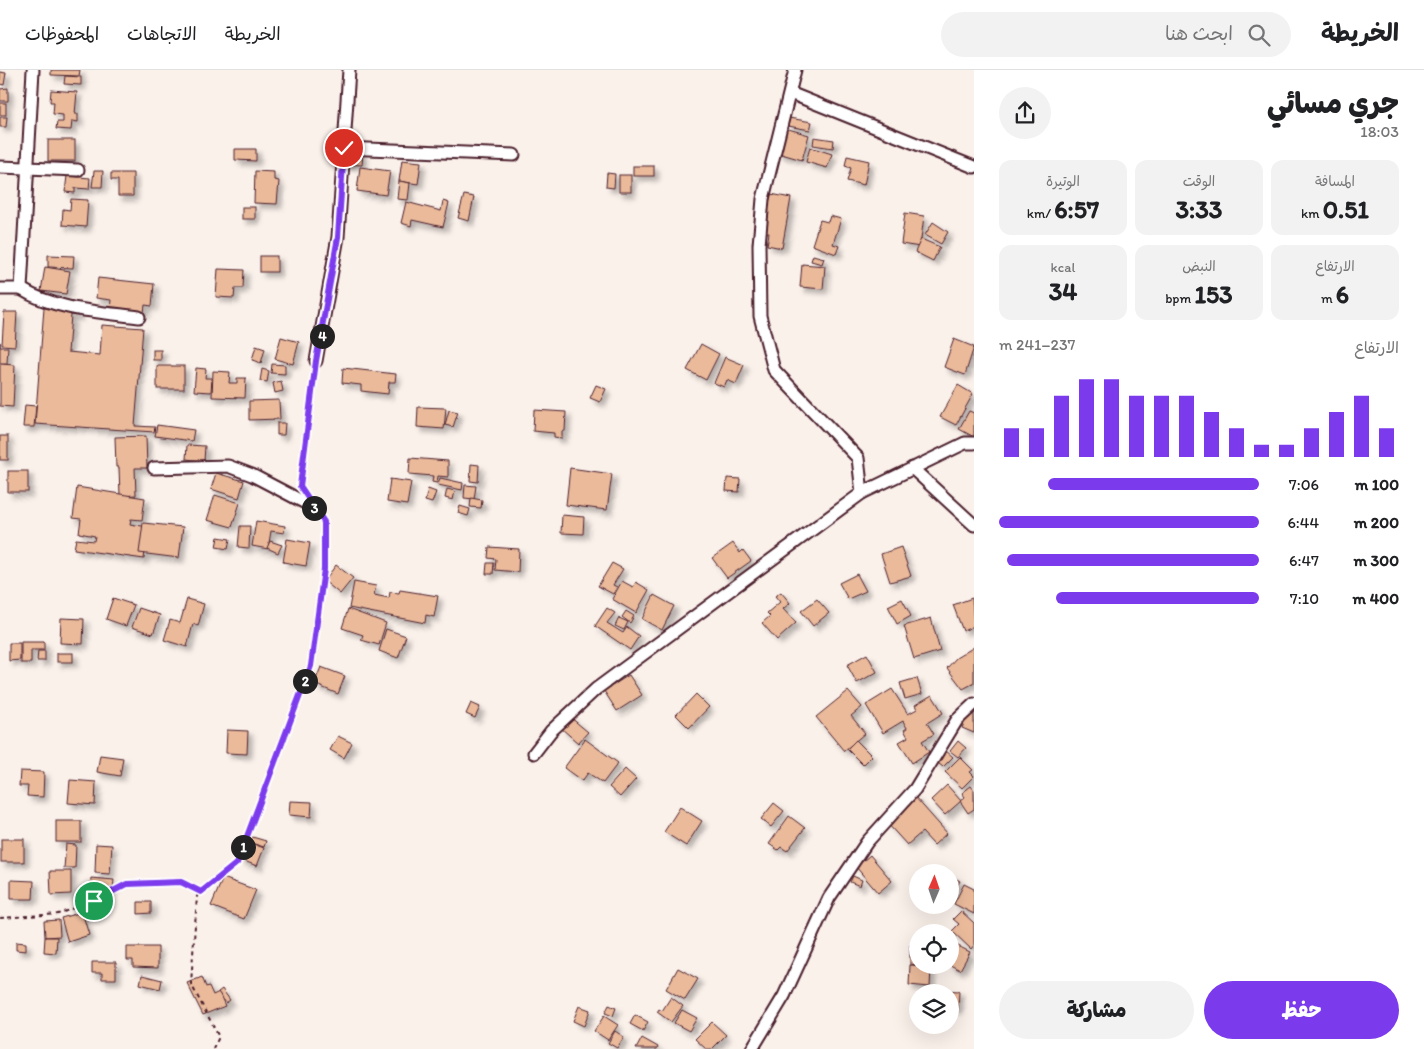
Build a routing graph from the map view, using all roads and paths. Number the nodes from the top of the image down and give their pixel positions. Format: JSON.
{"nodes":[{"id":1,"x":33,"y":70,"type":"edge"},
{"id":2,"x":349,"y":70,"type":"edge"},
{"id":3,"x":795,"y":70,"type":"edge"},
{"id":4,"x":790,"y":93,"type":"junction"},
{"id":5,"x":344,"y":148,"type":"junction"},
{"id":6,"x":514,"y":155,"type":"dead end"},
{"id":7,"x":0,"y":167,"type":"edge"},
{"id":8,"x":29,"y":167,"type":"junction"},
{"id":9,"x":974,"y":167,"type":"edge"},
{"id":10,"x":78,"y":170,"type":"dead end"},
{"id":11,"x":0,"y":289,"type":"edge"},
{"id":12,"x":21,"y":289,"type":"junction"},
{"id":13,"x":139,"y":317,"type":"dead end"},
{"id":14,"x":316,"y":361,"type":"joint"},
{"id":15,"x":974,"y":443,"type":"edge"},
{"id":16,"x":154,"y":468,"type":"dead end"},
{"id":17,"x":912,"y":468,"type":"junction"},
{"id":18,"x":862,"y":493,"type":"junction"},
{"id":19,"x":314,"y":508,"type":"junction"},
{"id":20,"x":974,"y":525,"type":"edge"},
{"id":21,"x":974,"y":704,"type":"edge"},
{"id":22,"x":534,"y":753,"type":"dead end"},
{"id":23,"x":201,"y":892,"type":"junction"},
{"id":24,"x":0,"y":918,"type":"edge"},
{"id":25,"x":213,"y":1049,"type":"edge"},
{"id":26,"x":752,"y":1049,"type":"edge"}],
"edges":[{"from":1,"to":8,"type":"street"},
{"from":2,"to":5,"type":"street"},
{"from":3,"to":4,"type":"street"},
{"from":4,"to":9,"type":"street"},
{"from":4,"to":18,"type":"street"},
{"from":5,"to":6,"type":"street"},
{"from":5,"to":14,"type":"street"},
{"from":7,"to":8,"type":"street"},
{"from":8,"to":10,"type":"street"},
{"from":8,"to":12,"type":"street"},
{"from":11,"to":12,"type":"street"},
{"from":12,"to":13,"type":"street"},
{"from":14,"to":19,"type":"path"},
{"from":15,"to":17,"type":"street"},
{"from":16,"to":19,"type":"street"},
{"from":17,"to":18,"type":"street"},
{"from":17,"to":20,"type":"street"},
{"from":18,"to":22,"type":"street"},
{"from":19,"to":23,"type":"path"},
{"from":21,"to":26,"type":"street"},
{"from":23,"to":24,"type":"path"},
{"from":23,"to":25,"type":"path"}]}
